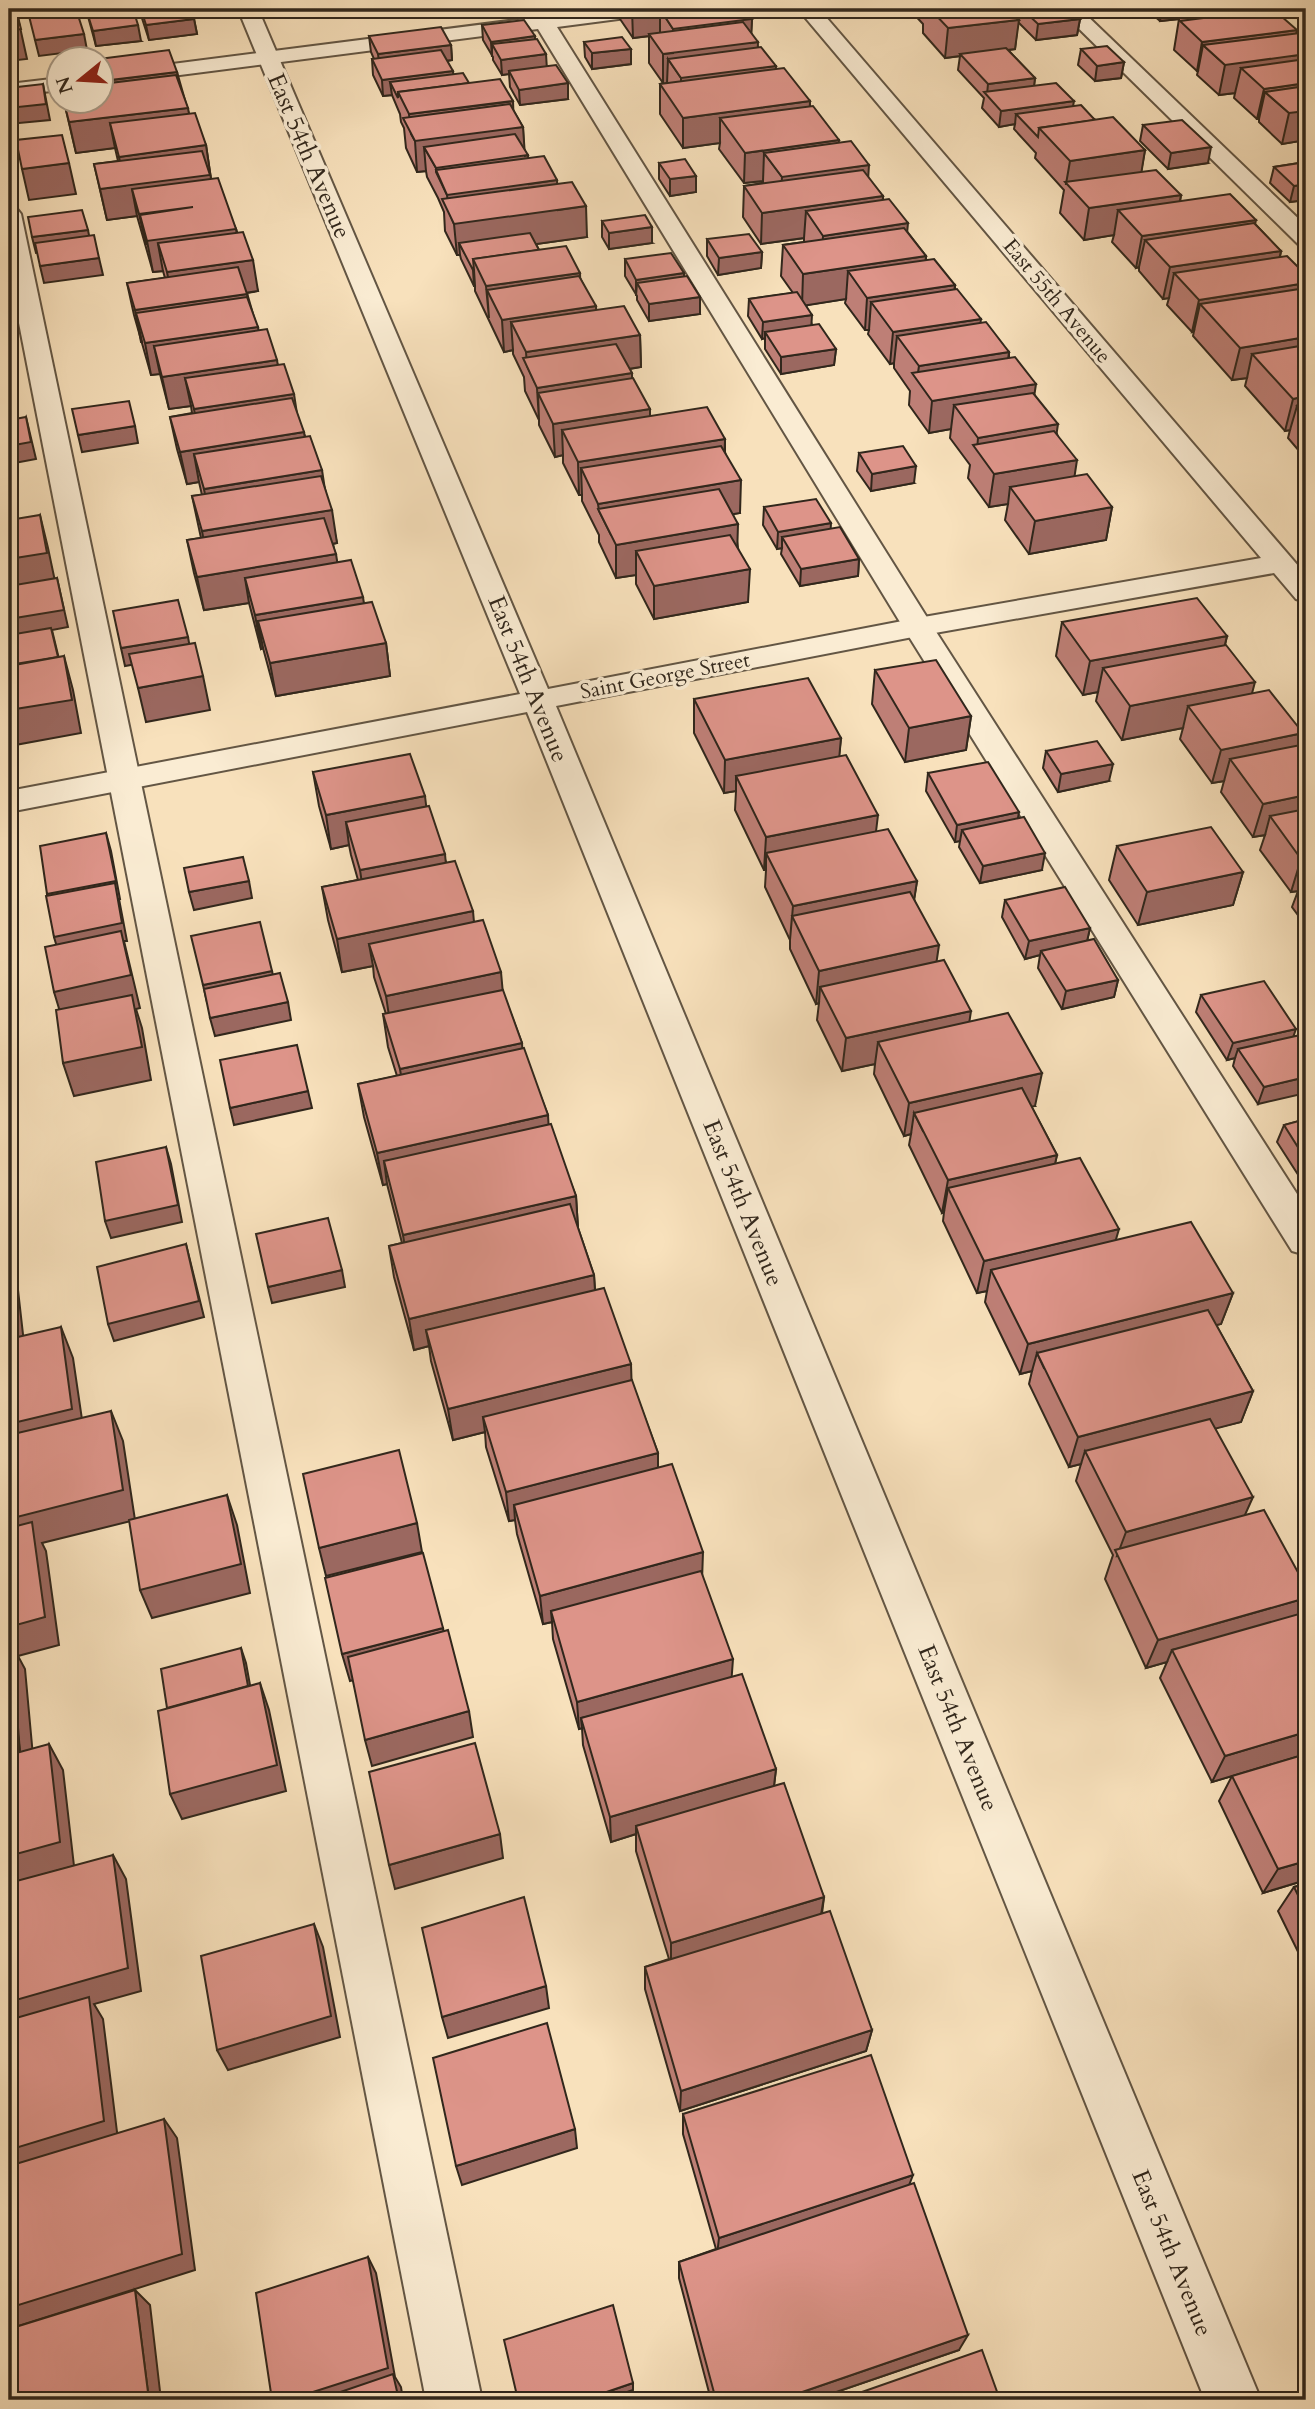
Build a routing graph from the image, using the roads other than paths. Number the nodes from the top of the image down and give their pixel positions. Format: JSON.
{"nodes":[{"id":1,"x":248,"y":9,"type":"edge"},
{"id":2,"x":649,"y":9,"type":"edge"},
{"id":3,"x":808,"y":9,"type":"edge"},
{"id":4,"x":1069,"y":9,"type":"edge"},
{"id":5,"x":544,"y":22,"type":"junction"},
{"id":6,"x":268,"y":58,"type":"junction"},
{"id":7,"x":116,"y":77,"type":"edge"},
{"id":8,"x":46,"y":86,"type":"edge"},
{"id":9,"x":9,"y":90,"type":"edge"},
{"id":10,"x":9,"y":214,"type":"edge"},
{"id":11,"x":1306,"y":239,"type":"edge"},
{"id":12,"x":1281,"y":563,"type":"junction"},
{"id":13,"x":1306,"y":593,"type":"edge"},
{"id":14,"x":918,"y":627,"type":"junction"},
{"id":15,"x":537,"y":700,"type":"junction"},
{"id":16,"x":124,"y":780,"type":"junction"},
{"id":17,"x":9,"y":802,"type":"edge"},
{"id":18,"x":1306,"y":1240,"type":"edge"},
{"id":19,"x":454,"y":2400,"type":"edge"},
{"id":20,"x":1233,"y":2400,"type":"edge"}],
"edges":[{"from":1,"to":6,"type":"street","name":"East 54th Avenue"},
{"from":2,"to":5,"type":"street"},
{"from":3,"to":12,"type":"street","name":"East 55th Avenue"},
{"from":4,"to":11,"type":"street"},
{"from":5,"to":6,"type":"street"},
{"from":5,"to":14,"type":"street"},
{"from":6,"to":7,"type":"street"},
{"from":6,"to":15,"type":"street","name":"East 54th Avenue"},
{"from":8,"to":9,"type":"street"},
{"from":10,"to":16,"type":"street"},
{"from":12,"to":13,"type":"street","name":"East 55th Avenue"},
{"from":12,"to":14,"type":"street","name":"Saint George Street"},
{"from":14,"to":15,"type":"street","name":"Saint George Street"},
{"from":14,"to":18,"type":"street"},
{"from":15,"to":16,"type":"street","name":"Saint George Street"},
{"from":15,"to":20,"type":"street","name":"East 54th Avenue"},
{"from":16,"to":17,"type":"street","name":"Saint George Street"},
{"from":16,"to":19,"type":"street"}]}
